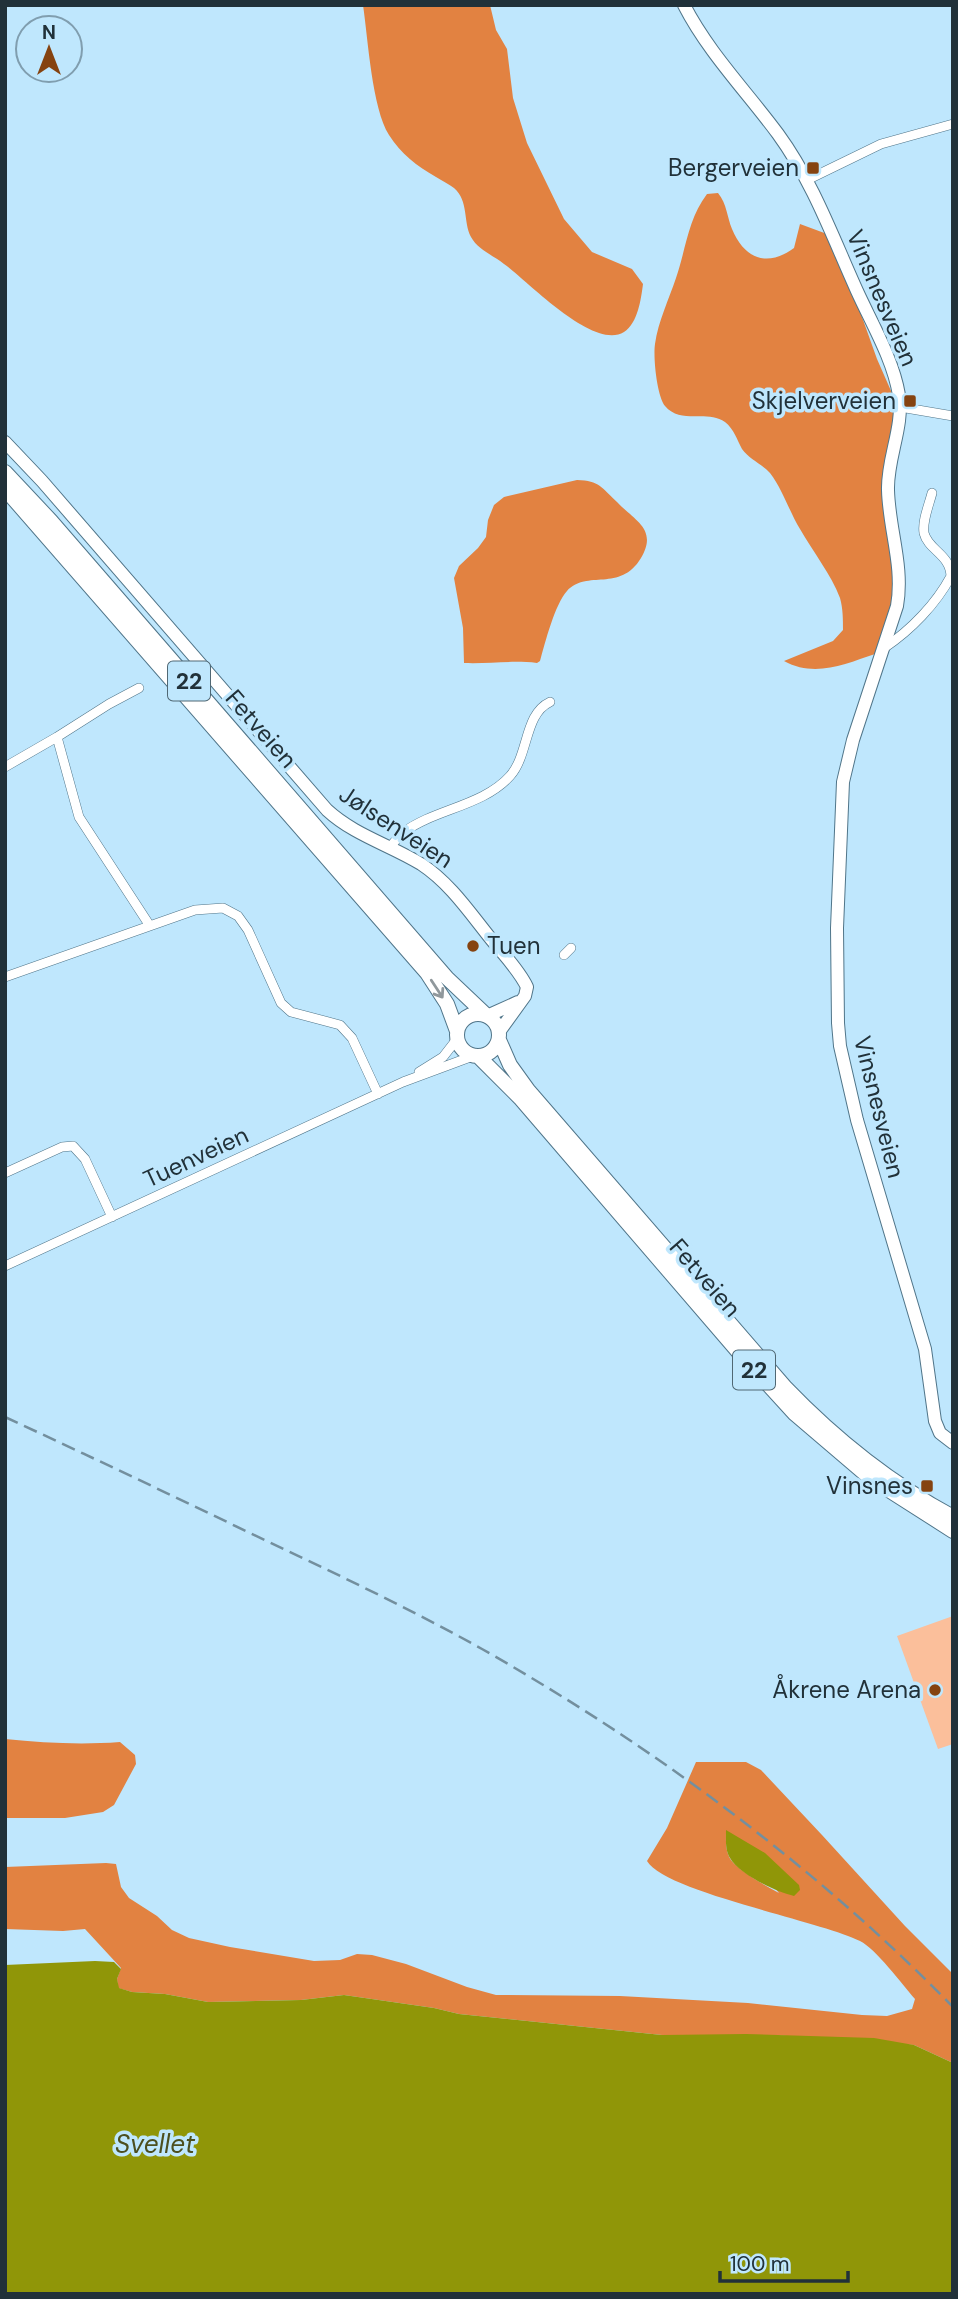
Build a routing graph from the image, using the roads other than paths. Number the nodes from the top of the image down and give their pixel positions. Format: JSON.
{"nodes":[{"id":1,"x":684,"y":5,"type":"edge"},
{"id":2,"x":953,"y":124,"type":"edge"},
{"id":3,"x":807,"y":180,"type":"junction"},
{"id":4,"x":900,"y":407,"type":"junction"},
{"id":5,"x":953,"y":416,"type":"edge"},
{"id":6,"x":5,"y":442,"type":"edge"},
{"id":7,"x":5,"y":472,"type":"edge"},
{"id":8,"x":5,"y":489,"type":"edge"},
{"id":9,"x":932,"y":493,"type":"dead end"},
{"id":10,"x":884,"y":648,"type":"junction"},
{"id":11,"x":139,"y":688,"type":"dead end"},
{"id":12,"x":550,"y":702,"type":"dead end"},
{"id":13,"x":57,"y":737,"type":"junction"},
{"id":14,"x":5,"y":767,"type":"edge"},
{"id":15,"x":390,"y":848,"type":"junction"},
{"id":16,"x":150,"y":926,"type":"junction"},
{"id":17,"x":5,"y":977,"type":"edge"},
{"id":18,"x":521,"y":1000,"type":"junction"},
{"id":19,"x":486,"y":1015,"type":"junction"},
{"id":20,"x":457,"y":1035,"type":"junction"},
{"id":21,"x":499,"y":1036,"type":"junction"},
{"id":22,"x":476,"y":1056,"type":"junction"},
{"id":23,"x":403,"y":1082,"type":"junction"},
{"id":24,"x":378,"y":1094,"type":"junction"},
{"id":25,"x":5,"y":1173,"type":"edge"},
{"id":26,"x":112,"y":1217,"type":"junction"},
{"id":27,"x":5,"y":1266,"type":"edge"},
{"id":28,"x":953,"y":1443,"type":"edge"},
{"id":29,"x":953,"y":1517,"type":"edge"},
{"id":30,"x":953,"y":1531,"type":"edge"}],
"edges":[{"from":1,"to":3,"type":"main road","name":"Vinsnesveien"},
{"from":2,"to":3,"type":"street"},
{"from":3,"to":4,"type":"main road","name":"Vinsnesveien"},
{"from":4,"to":5,"type":"street"},
{"from":4,"to":10,"type":"main road","name":"Vinsnesveien"},
{"from":6,"to":15,"type":"main road","name":"Jølsenveien"},
{"from":7,"to":19,"type":"highway","name":"Fetveien","number":"22"},
{"from":8,"to":20,"type":"highway","name":"Fetveien","number":"22","one_way":true},
{"from":9,"to":10,"type":"street"},
{"from":10,"to":28,"type":"main road","name":"Vinsnesveien"},
{"from":11,"to":13,"type":"street"},
{"from":12,"to":15,"type":"street"},
{"from":13,"to":14,"type":"street"},
{"from":13,"to":16,"type":"street"},
{"from":15,"to":18,"type":"main road","name":"Jølsenveien"},
{"from":16,"to":17,"type":"street"},
{"from":16,"to":24,"type":"street"},
{"from":18,"to":19,"type":"main road"},
{"from":18,"to":21,"type":"main road"},
{"from":19,"to":20,"type":"highway"},
{"from":19,"to":21,"type":"highway","number":"22"},
{"from":20,"to":22,"type":"highway","number":"22"},
{"from":20,"to":23,"type":"street","name":"Tuenveien"},
{"from":21,"to":22,"type":"highway"},
{"from":21,"to":29,"type":"highway","name":"Fetveien","number":"22"},
{"from":22,"to":23,"type":"street","name":"Tuenveien"},
{"from":22,"to":30,"type":"highway","name":"Fetveien","number":"22"},
{"from":23,"to":24,"type":"street","name":"Tuenveien"},
{"from":24,"to":26,"type":"street","name":"Tuenveien"},
{"from":25,"to":26,"type":"street"},
{"from":26,"to":27,"type":"street","name":"Tuenveien"}]}
